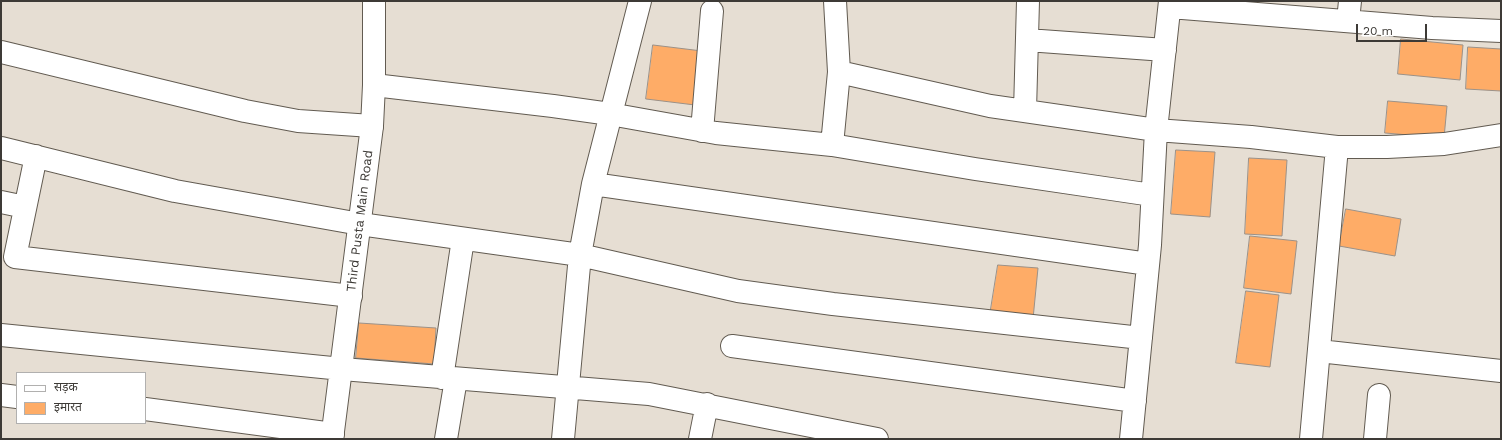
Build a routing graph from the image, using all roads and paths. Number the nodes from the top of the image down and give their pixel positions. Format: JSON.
{"nodes":[{"id":1,"x":374,"y":1,"type":"edge"},
{"id":2,"x":835,"y":1,"type":"edge"},
{"id":3,"x":1028,"y":1,"type":"edge"},
{"id":4,"x":636,"y":2,"type":"edge"},
{"id":5,"x":1170,"y":4,"type":"edge"},
{"id":6,"x":712,"y":11,"type":"dead end"},
{"id":7,"x":1349,"y":11,"type":"edge"},
{"id":8,"x":1501,"y":31,"type":"edge"},
{"id":9,"x":1027,"y":40,"type":"junction"},
{"id":10,"x":1165,"y":50,"type":"junction"},
{"id":11,"x":1,"y":52,"type":"edge"},
{"id":12,"x":839,"y":72,"type":"junction"},
{"id":13,"x":374,"y":85,"type":"junction"},
{"id":14,"x":1025,"y":111,"type":"junction"},
{"id":15,"x":610,"y":114,"type":"junction"},
{"id":16,"x":372,"y":126,"type":"junction"},
{"id":17,"x":1156,"y":130,"type":"junction"},
{"id":18,"x":702,"y":131,"type":"junction"},
{"id":19,"x":1501,"y":135,"type":"edge"},
{"id":20,"x":832,"y":145,"type":"junction"},
{"id":21,"x":1337,"y":147,"type":"junction"},
{"id":22,"x":1,"y":148,"type":"edge"},
{"id":23,"x":36,"y":156,"type":"junction"},
{"id":24,"x":593,"y":184,"type":"junction"},
{"id":25,"x":1152,"y":195,"type":"junction"},
{"id":26,"x":1,"y":202,"type":"edge"},
{"id":27,"x":25,"y":207,"type":"junction"},
{"id":28,"x":360,"y":224,"type":"junction"},
{"id":29,"x":463,"y":239,"type":"junction"},
{"id":30,"x":580,"y":255,"type":"junction"},
{"id":31,"x":1148,"y":264,"type":"junction"},
{"id":32,"x":351,"y":296,"type":"junction"},
{"id":33,"x":1,"y":335,"type":"edge"},
{"id":34,"x":1141,"y":338,"type":"junction"},
{"id":35,"x":732,"y":346,"type":"dead end"},
{"id":36,"x":1319,"y":351,"type":"junction"},
{"id":37,"x":342,"y":369,"type":"junction"},
{"id":38,"x":1501,"y":371,"type":"edge"},
{"id":39,"x":449,"y":378,"type":"junction"},
{"id":40,"x":568,"y":388,"type":"junction"},
{"id":41,"x":1,"y":395,"type":"edge"},
{"id":42,"x":1379,"y":395,"type":"dead end"},
{"id":43,"x":16,"y":397,"type":"edge"},
{"id":44,"x":1135,"y":401,"type":"junction"},
{"id":45,"x":707,"y":404,"type":"junction"},
{"id":46,"x":146,"y":409,"type":"edge"},
{"id":47,"x":332,"y":437,"type":"edge"},
{"id":48,"x":446,"y":439,"type":"edge"},
{"id":49,"x":563,"y":439,"type":"edge"},
{"id":50,"x":700,"y":439,"type":"edge"},
{"id":51,"x":877,"y":439,"type":"edge"},
{"id":52,"x":1131,"y":439,"type":"edge"},
{"id":53,"x":1311,"y":439,"type":"edge"},
{"id":54,"x":1375,"y":439,"type":"edge"}],
"edges":[{"from":1,"to":13,"type":"street","name":"Third Pusta Main Road"},
{"from":2,"to":12,"type":"street"},
{"from":3,"to":9,"type":"street"},
{"from":4,"to":15,"type":"street"},
{"from":5,"to":7,"type":"street"},
{"from":5,"to":10,"type":"street"},
{"from":6,"to":18,"type":"street"},
{"from":7,"to":8,"type":"street"},
{"from":9,"to":10,"type":"street"},
{"from":9,"to":14,"type":"street"},
{"from":10,"to":17,"type":"street"},
{"from":11,"to":16,"type":"street"},
{"from":12,"to":14,"type":"street"},
{"from":12,"to":20,"type":"street"},
{"from":13,"to":15,"type":"street"},
{"from":13,"to":16,"type":"street","name":"Third Pusta Main Road"},
{"from":14,"to":17,"type":"street"},
{"from":15,"to":18,"type":"street"},
{"from":15,"to":24,"type":"street"},
{"from":16,"to":28,"type":"street","name":"Third Pusta Main Road"},
{"from":17,"to":21,"type":"street"},
{"from":17,"to":25,"type":"street"},
{"from":18,"to":20,"type":"street"},
{"from":19,"to":21,"type":"street"},
{"from":20,"to":25,"type":"street"},
{"from":21,"to":36,"type":"street"},
{"from":22,"to":23,"type":"street"},
{"from":23,"to":27,"type":"street"},
{"from":23,"to":28,"type":"street"},
{"from":24,"to":30,"type":"street"},
{"from":24,"to":31,"type":"street"},
{"from":25,"to":31,"type":"street"},
{"from":26,"to":27,"type":"street"},
{"from":27,"to":32,"type":"street"},
{"from":28,"to":29,"type":"street"},
{"from":28,"to":32,"type":"street","name":"Third Pusta Main Road"},
{"from":29,"to":30,"type":"street"},
{"from":29,"to":39,"type":"street"},
{"from":30,"to":34,"type":"street"},
{"from":30,"to":40,"type":"street"},
{"from":31,"to":34,"type":"street"},
{"from":32,"to":37,"type":"street","name":"Third Pusta Main Road"},
{"from":33,"to":37,"type":"street"},
{"from":34,"to":44,"type":"street"},
{"from":35,"to":44,"type":"street"},
{"from":36,"to":38,"type":"street"},
{"from":36,"to":53,"type":"street"},
{"from":37,"to":39,"type":"street"},
{"from":37,"to":47,"type":"street","name":"Third Pusta Main Road"},
{"from":39,"to":40,"type":"street"},
{"from":39,"to":48,"type":"street"},
{"from":40,"to":45,"type":"street"},
{"from":40,"to":49,"type":"street"},
{"from":41,"to":43,"type":"street"},
{"from":42,"to":54,"type":"street"},
{"from":44,"to":52,"type":"street"},
{"from":45,"to":50,"type":"street"},
{"from":45,"to":51,"type":"street"},
{"from":46,"to":47,"type":"street"}]}
